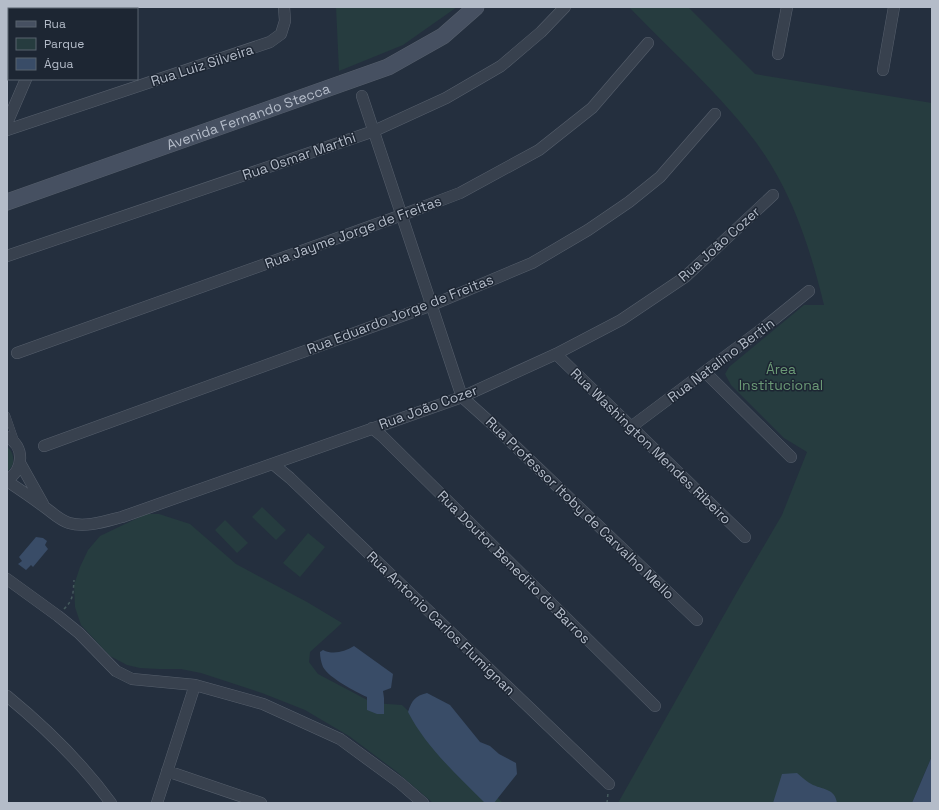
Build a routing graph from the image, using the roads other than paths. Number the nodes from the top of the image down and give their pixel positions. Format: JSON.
{"nodes":[{"id":1,"x":284,"y":7,"type":"edge"},
{"id":2,"x":476,"y":7,"type":"edge"},
{"id":3,"x":565,"y":7,"type":"edge"},
{"id":4,"x":787,"y":7,"type":"edge"},
{"id":5,"x":894,"y":7,"type":"edge"},
{"id":6,"x":648,"y":43,"type":"dead end"},
{"id":7,"x":778,"y":54,"type":"dead end"},
{"id":8,"x":883,"y":70,"type":"dead end"},
{"id":9,"x":26,"y":80,"type":"edge"},
{"id":10,"x":362,"y":96,"type":"dead end"},
{"id":11,"x":715,"y":114,"type":"dead end"},
{"id":12,"x":7,"y":123,"type":"edge"},
{"id":13,"x":7,"y":130,"type":"edge"},
{"id":14,"x":374,"y":131,"type":"junction"},
{"id":15,"x":773,"y":195,"type":"dead end"},
{"id":16,"x":7,"y":202,"type":"edge"},
{"id":17,"x":402,"y":215,"type":"junction"},
{"id":18,"x":7,"y":256,"type":"edge"},
{"id":19,"x":809,"y":291,"type":"dead end"},
{"id":20,"x":432,"y":305,"type":"junction"},
{"id":21,"x":18,"y":353,"type":"dead end"},
{"id":22,"x":556,"y":354,"type":"junction"},
{"id":23,"x":705,"y":372,"type":"junction"},
{"id":24,"x":462,"y":397,"type":"junction"},
{"id":25,"x":7,"y":414,"type":"edge"},
{"id":26,"x":7,"y":423,"type":"edge"},
{"id":27,"x":632,"y":427,"type":"junction"},
{"id":28,"x":372,"y":428,"type":"junction"},
{"id":29,"x":13,"y":442,"type":"edge"},
{"id":30,"x":44,"y":446,"type":"dead end"},
{"id":31,"x":791,"y":457,"type":"dead end"},
{"id":32,"x":20,"y":463,"type":"junction"},
{"id":33,"x":273,"y":464,"type":"junction"},
{"id":34,"x":7,"y":480,"type":"edge"},
{"id":35,"x":44,"y":506,"type":"junction"},
{"id":36,"x":745,"y":537,"type":"dead end"},
{"id":37,"x":7,"y":579,"type":"edge"},
{"id":38,"x":697,"y":620,"type":"dead end"},
{"id":39,"x":195,"y":684,"type":"junction"},
{"id":40,"x":7,"y":696,"type":"edge"},
{"id":41,"x":655,"y":706,"type":"dead end"},
{"id":42,"x":167,"y":771,"type":"junction"},
{"id":43,"x":609,"y":784,"type":"dead end"},
{"id":44,"x":156,"y":802,"type":"edge"},
{"id":45,"x":111,"y":803,"type":"edge"},
{"id":46,"x":261,"y":803,"type":"edge"},
{"id":47,"x":423,"y":803,"type":"edge"}],
"edges":[{"from":1,"to":13,"type":"street","name":"Rua Luiz Silveira"},
{"from":2,"to":16,"type":"street","name":"Avenida Fernando Stecca"},
{"from":3,"to":14,"type":"street","name":"Rua Osmar Marthi"},
{"from":4,"to":7,"type":"street"},
{"from":5,"to":8,"type":"street"},
{"from":6,"to":17,"type":"street","name":"Rua Jayme Jorge de Freitas"},
{"from":9,"to":12,"type":"street"},
{"from":10,"to":14,"type":"street"},
{"from":11,"to":20,"type":"street","name":"Rua Eduardo Jorge de Freitas"},
{"from":14,"to":17,"type":"street"},
{"from":14,"to":18,"type":"street","name":"Rua Osmar Marthi"},
{"from":15,"to":22,"type":"street","name":"Rua João Cozer"},
{"from":17,"to":20,"type":"street"},
{"from":17,"to":21,"type":"street","name":"Rua Jayme Jorge de Freitas"},
{"from":19,"to":23,"type":"street","name":"Rua Natalino Bertin"},
{"from":20,"to":24,"type":"street"},
{"from":20,"to":30,"type":"street","name":"Rua Eduardo Jorge de Freitas"},
{"from":22,"to":24,"type":"street","name":"Rua João Cozer"},
{"from":22,"to":27,"type":"street","name":"Rua Washington Mendes Ribeiro"},
{"from":23,"to":27,"type":"street","name":"Rua Natalino Bertin"},
{"from":23,"to":31,"type":"street"},
{"from":24,"to":28,"type":"street","name":"Rua João Cozer"},
{"from":24,"to":38,"type":"street","name":"Rua Professor Itoby de Carvalho Mello"},
{"from":25,"to":29,"type":"lane"},
{"from":26,"to":29,"type":"lane"},
{"from":27,"to":36,"type":"street","name":"Rua Washington Mendes Ribeiro"},
{"from":28,"to":33,"type":"street","name":"Rua João Cozer"},
{"from":28,"to":41,"type":"street","name":"Rua Doutor Benedito de Barros"},
{"from":29,"to":32,"type":"street"},
{"from":32,"to":34,"type":"street"},
{"from":32,"to":35,"type":"street","name":"Rua João Cozer"},
{"from":33,"to":35,"type":"street","name":"Rua João Cozer"},
{"from":33,"to":43,"type":"street","name":"Rua Antonio Carlos Flumignan"},
{"from":34,"to":35,"type":"street","name":"Rua João Cozer"},
{"from":37,"to":39,"type":"street"},
{"from":39,"to":42,"type":"street"},
{"from":39,"to":47,"type":"street"},
{"from":40,"to":45,"type":"street"},
{"from":42,"to":44,"type":"street"},
{"from":42,"to":46,"type":"street"}]}
